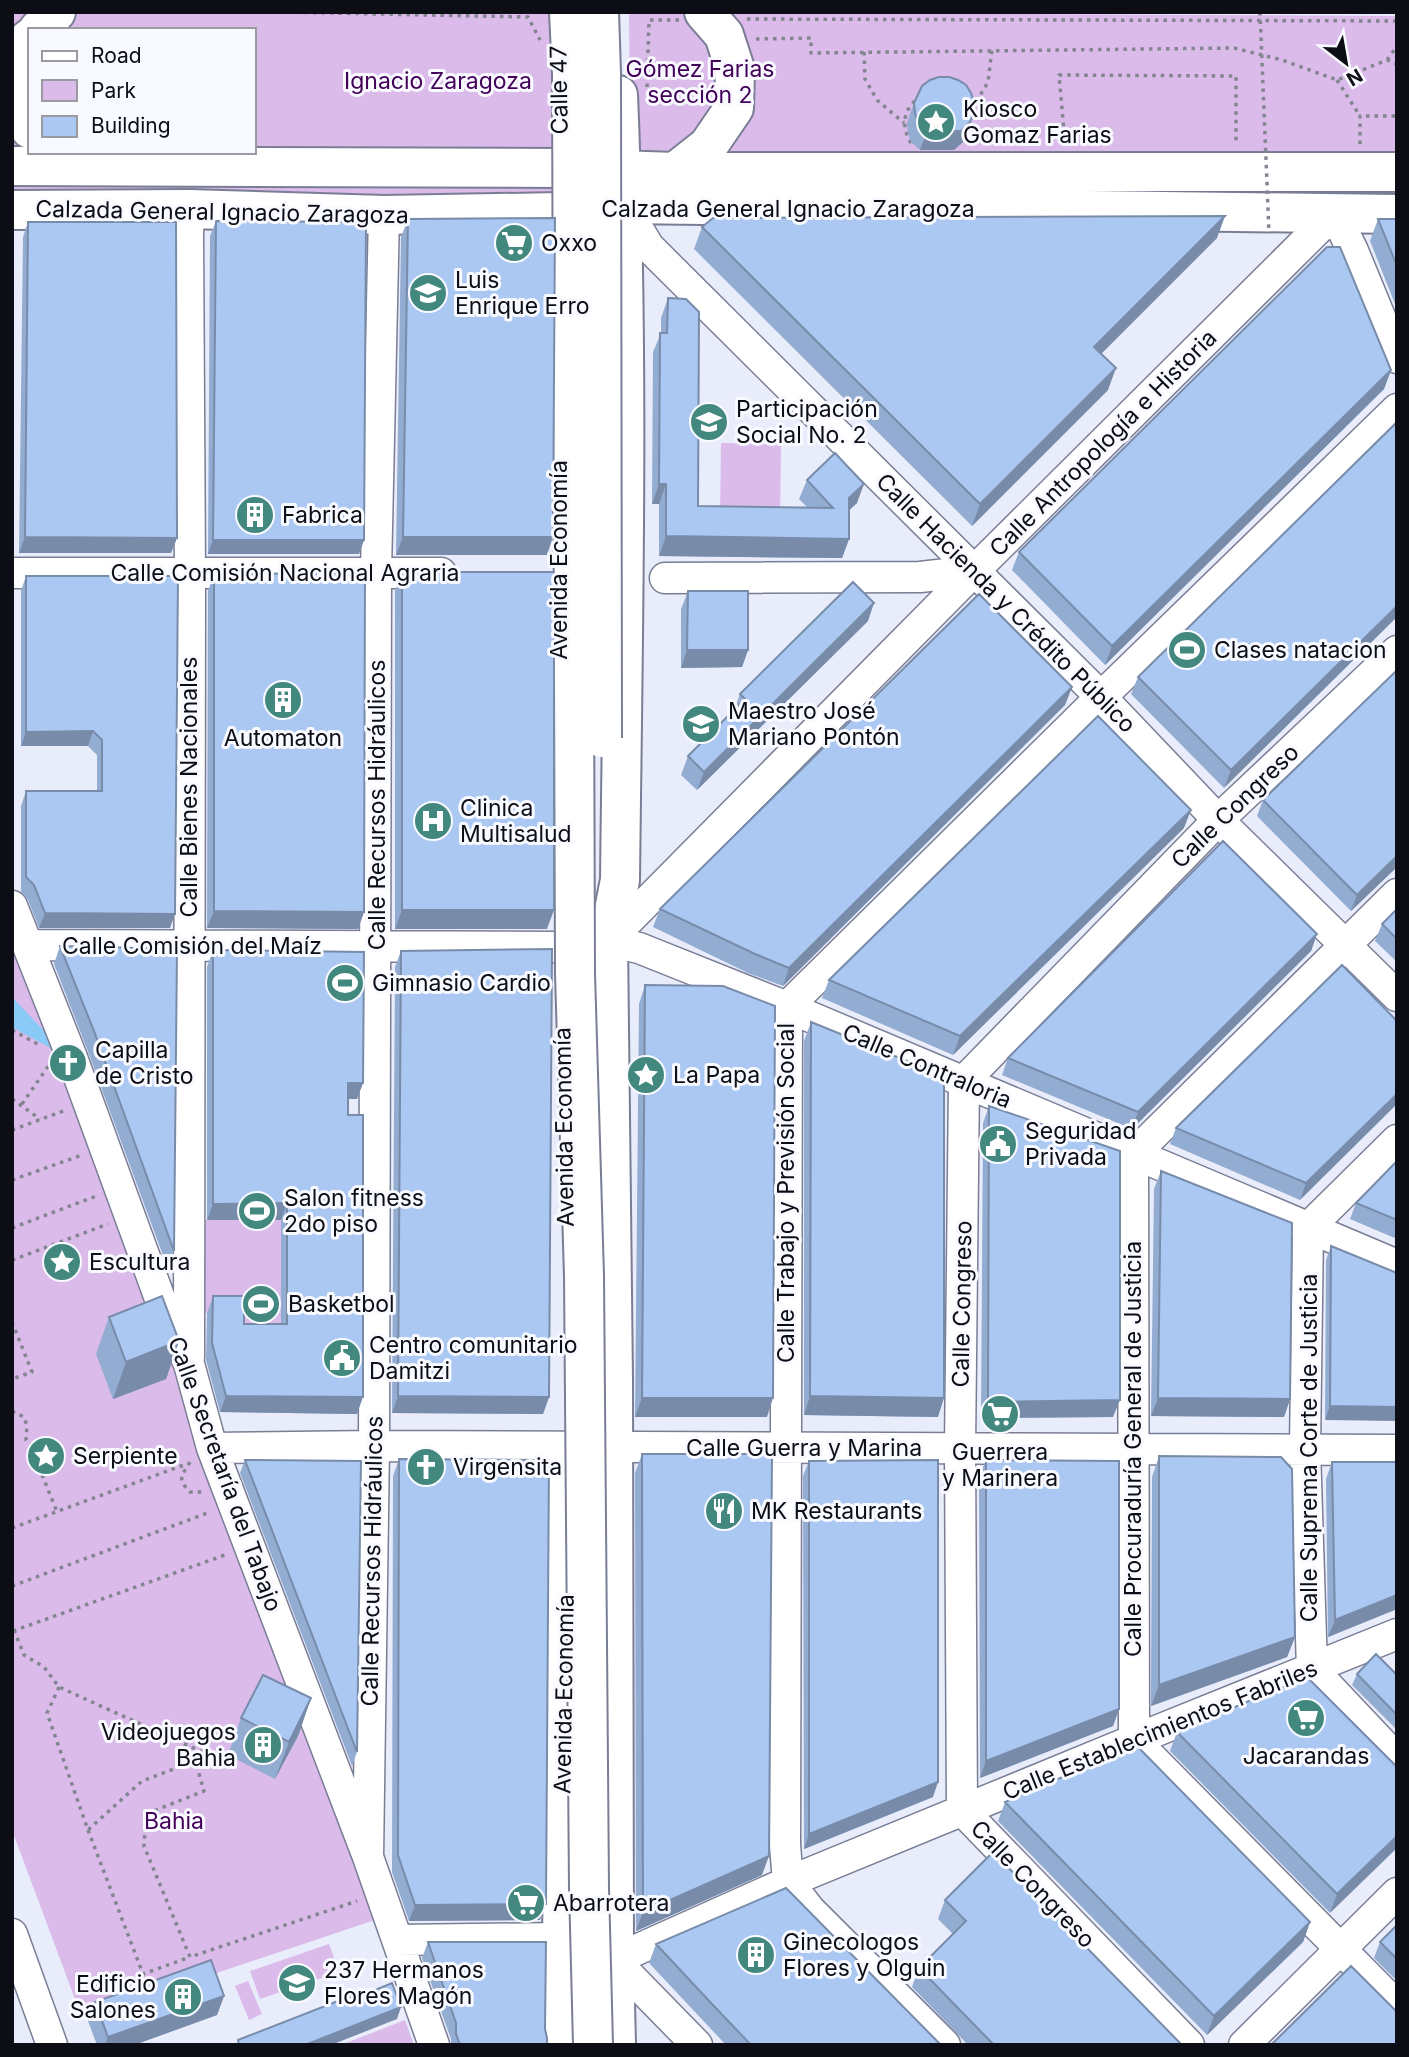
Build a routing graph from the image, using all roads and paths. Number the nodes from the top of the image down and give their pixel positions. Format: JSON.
{"nodes":[{"id":1,"x":56,"y":12,"type":"edge"},
{"id":2,"x":279,"y":12,"type":"edge"},
{"id":3,"x":569,"y":12,"type":"edge"},
{"id":4,"x":599,"y":12,"type":"edge"},
{"id":5,"x":615,"y":12,"type":"edge"},
{"id":6,"x":1260,"y":12,"type":"edge"},
{"id":7,"x":542,"y":15,"type":"edge"},
{"id":8,"x":693,"y":19,"type":"edge"},
{"id":9,"x":742,"y":19,"type":"dead end"},
{"id":10,"x":1397,"y":20,"type":"edge"},
{"id":11,"x":40,"y":28,"type":"edge"},
{"id":12,"x":28,"y":40,"type":"edge"},
{"id":13,"x":746,"y":40,"type":"dead end"},
{"id":14,"x":1397,"y":46,"type":"edge"},
{"id":15,"x":992,"y":50,"type":"junction"},
{"id":16,"x":545,"y":51,"type":"dead end"},
{"id":17,"x":864,"y":52,"type":"junction"},
{"id":18,"x":1387,"y":60,"type":"junction"},
{"id":19,"x":1397,"y":64,"type":"edge"},
{"id":20,"x":1337,"y":80,"type":"junction"},
{"id":21,"x":647,"y":96,"type":"dead end"},
{"id":22,"x":920,"y":97,"type":"edge"},
{"id":23,"x":1360,"y":116,"type":"junction"},
{"id":24,"x":1397,"y":116,"type":"edge"},
{"id":25,"x":904,"y":123,"type":"junction"},
{"id":26,"x":28,"y":124,"type":"edge"},
{"id":27,"x":961,"y":149,"type":"dead end"},
{"id":28,"x":1065,"y":149,"type":"dead end"},
{"id":29,"x":1236,"y":150,"type":"dead end"},
{"id":30,"x":1264,"y":150,"type":"dead end"},
{"id":31,"x":1277,"y":150,"type":"dead end"},
{"id":32,"x":919,"y":151,"type":"dead end"},
{"id":33,"x":1361,"y":152,"type":"dead end"},
{"id":34,"x":49,"y":159,"type":"edge"},
{"id":35,"x":12,"y":166,"type":"edge"},
{"id":36,"x":561,"y":168,"type":"junction"},
{"id":37,"x":675,"y":172,"type":"junction"},
{"id":38,"x":1397,"y":172,"type":"edge"},
{"id":39,"x":622,"y":188,"type":"junction"},
{"id":40,"x":189,"y":209,"type":"junction"},
{"id":41,"x":12,"y":210,"type":"edge"},
{"id":42,"x":561,"y":212,"type":"junction"},
{"id":43,"x":1334,"y":213,"type":"junction"},
{"id":44,"x":1397,"y":214,"type":"edge"},
{"id":45,"x":384,"y":215,"type":"junction"},
{"id":46,"x":1269,"y":233,"type":"dead end"},
{"id":47,"x":623,"y":296,"type":"junction"},
{"id":48,"x":561,"y":299,"type":"junction"},
{"id":49,"x":1397,"y":358,"type":"edge"},
{"id":50,"x":1397,"y":409,"type":"edge"},
{"id":51,"x":974,"y":571,"type":"junction"},
{"id":52,"x":376,"y":572,"type":"junction"},
{"id":53,"x":12,"y":573,"type":"edge"},
{"id":54,"x":190,"y":573,"type":"junction"},
{"id":55,"x":474,"y":573,"type":"edge"},
{"id":56,"x":665,"y":578,"type":"dead end"},
{"id":57,"x":1397,"y":651,"type":"edge"},
{"id":58,"x":1101,"y":696,"type":"junction"},
{"id":59,"x":1218,"y":820,"type":"junction"},
{"id":60,"x":1397,"y":894,"type":"edge"},
{"id":61,"x":12,"y":906,"type":"edge"},
{"id":62,"x":608,"y":941,"type":"junction"},
{"id":63,"x":1344,"y":944,"type":"junction"},
{"id":64,"x":28,"y":945,"type":"junction"},
{"id":65,"x":189,"y":945,"type":"junction"},
{"id":66,"x":377,"y":947,"type":"junction"},
{"id":67,"x":562,"y":947,"type":"junction"},
{"id":68,"x":1397,"y":996,"type":"edge"},
{"id":69,"x":787,"y":1007,"type":"junction"},
{"id":70,"x":12,"y":1030,"type":"edge"},
{"id":71,"x":45,"y":1048,"type":"dead end"},
{"id":72,"x":49,"y":1064,"type":"dead end"},
{"id":73,"x":964,"y":1081,"type":"junction"},
{"id":74,"x":12,"y":1099,"type":"edge"},
{"id":75,"x":22,"y":1104,"type":"junction"},
{"id":76,"x":69,"y":1109,"type":"dead end"},
{"id":77,"x":40,"y":1119,"type":"junction"},
{"id":78,"x":12,"y":1130,"type":"edge"},
{"id":79,"x":1397,"y":1140,"type":"edge"},
{"id":80,"x":84,"y":1154,"type":"dead end"},
{"id":81,"x":1133,"y":1155,"type":"junction"},
{"id":82,"x":12,"y":1180,"type":"edge"},
{"id":83,"x":107,"y":1192,"type":"dead end"},
{"id":84,"x":116,"y":1220,"type":"dead end"},
{"id":85,"x":12,"y":1228,"type":"edge"},
{"id":86,"x":1308,"y":1228,"type":"junction"},
{"id":87,"x":12,"y":1261,"type":"edge"},
{"id":88,"x":1397,"y":1265,"type":"edge"},
{"id":89,"x":12,"y":1322,"type":"edge"},
{"id":90,"x":189,"y":1364,"type":"junction"},
{"id":91,"x":12,"y":1379,"type":"edge"},
{"id":92,"x":12,"y":1411,"type":"edge"},
{"id":93,"x":374,"y":1446,"type":"junction"},
{"id":94,"x":786,"y":1447,"type":"junction"},
{"id":95,"x":212,"y":1448,"type":"junction"},
{"id":96,"x":568,"y":1448,"type":"junction"},
{"id":97,"x":613,"y":1448,"type":"junction"},
{"id":98,"x":960,"y":1449,"type":"junction"},
{"id":99,"x":1133,"y":1450,"type":"junction"},
{"id":100,"x":1305,"y":1450,"type":"junction"},
{"id":101,"x":1397,"y":1450,"type":"edge"},
{"id":102,"x":57,"y":1512,"type":"junction"},
{"id":103,"x":210,"y":1512,"type":"junction"},
{"id":104,"x":214,"y":1523,"type":"dead end"},
{"id":105,"x":12,"y":1528,"type":"edge"},
{"id":106,"x":222,"y":1544,"type":"dead end"},
{"id":107,"x":12,"y":1586,"type":"edge"},
{"id":108,"x":13,"y":1631,"type":"edge"},
{"id":109,"x":1397,"y":1634,"type":"edge"},
{"id":110,"x":1312,"y":1669,"type":"junction"},
{"id":111,"x":59,"y":1686,"type":"junction"},
{"id":112,"x":1134,"y":1740,"type":"junction"},
{"id":113,"x":1397,"y":1759,"type":"edge"},
{"id":114,"x":197,"y":1767,"type":"junction"},
{"id":115,"x":962,"y":1810,"type":"junction"},
{"id":116,"x":88,"y":1830,"type":"junction"},
{"id":117,"x":368,"y":1857,"type":"junction"},
{"id":118,"x":788,"y":1882,"type":"junction"},
{"id":119,"x":1397,"y":1893,"type":"edge"},
{"id":120,"x":360,"y":1900,"type":"dead end"},
{"id":121,"x":12,"y":1934,"type":"edge"},
{"id":122,"x":398,"y":1940,"type":"junction"},
{"id":123,"x":1340,"y":1949,"type":"junction"},
{"id":124,"x":589,"y":1952,"type":"junction"},
{"id":125,"x":190,"y":1957,"type":"junction"},
{"id":126,"x":1397,"y":2006,"type":"edge"},
{"id":127,"x":615,"y":2040,"type":"edge"},
{"id":128,"x":52,"y":2045,"type":"edge"},
{"id":129,"x":434,"y":2045,"type":"edge"},
{"id":130,"x":561,"y":2045,"type":"edge"},
{"id":131,"x":580,"y":2045,"type":"edge"},
{"id":132,"x":697,"y":2045,"type":"edge"},
{"id":133,"x":944,"y":2045,"type":"edge"},
{"id":134,"x":1189,"y":2045,"type":"edge"},
{"id":135,"x":1244,"y":2045,"type":"edge"}],
"edges":[{"from":1,"to":11,"type":"main road"},
{"from":2,"to":7,"type":"path"},
{"from":3,"to":124,"type":"main road","bridge":true},
{"from":4,"to":62,"type":"main road","bridge":true},
{"from":5,"to":39,"type":"main road"},
{"from":6,"to":46,"type":"path","bridge":true},
{"from":7,"to":16,"type":"path"},
{"from":7,"to":36,"type":"main road","name":"Calle 47"},
{"from":8,"to":21,"type":"path"},
{"from":8,"to":37,"type":"main road"},
{"from":9,"to":10,"type":"path"},
{"from":12,"to":26,"type":"main road"},
{"from":13,"to":17,"type":"path"},
{"from":14,"to":18,"type":"path"},
{"from":15,"to":17,"type":"path"},
{"from":15,"to":20,"type":"path"},
{"from":15,"to":27,"type":"path"},
{"from":17,"to":25,"type":"path"},
{"from":18,"to":19,"type":"path"},
{"from":18,"to":20,"type":"path"},
{"from":20,"to":23,"type":"path"},
{"from":22,"to":25,"type":"path"},
{"from":23,"to":24,"type":"path"},
{"from":23,"to":33,"type":"path"},
{"from":25,"to":32,"type":"path"},
{"from":28,"to":29,"type":"path"},
{"from":30,"to":31,"type":"path"},
{"from":34,"to":35,"type":"main road","name":"Calzada General Ignacio Zaragoza"},
{"from":34,"to":36,"type":"main road","name":"Calzada General Ignacio Zaragoza"},
{"from":36,"to":39,"type":"main road","name":"Calzada General Ignacio Zaragoza"},
{"from":36,"to":42,"type":"main road","name":"Avenida Economía"},
{"from":37,"to":38,"type":"main road","name":"Calzada General Ignacio Zaragoza"},
{"from":37,"to":39,"type":"main road","name":"Calzada General Ignacio Zaragoza"},
{"from":39,"to":42,"type":"main road","name":"Calzada General Ignacio Zaragoza"},
{"from":39,"to":43,"type":"main road","name":"Calzada General Ignacio Zaragoza"},
{"from":39,"to":47,"type":"main road","name":"Avenida Economía"},
{"from":39,"to":51,"type":"street","name":"Calle Hacienda y Crédito Público"},
{"from":40,"to":41,"type":"main road","name":"Calzada General Ignacio Zaragoza"},
{"from":40,"to":45,"type":"main road","name":"Calzada General Ignacio Zaragoza"},
{"from":40,"to":54,"type":"street","name":"Calle Bienes Nacionales"},
{"from":42,"to":45,"type":"main road","name":"Calzada General Ignacio Zaragoza"},
{"from":42,"to":48,"type":"main road","name":"Avenida Economía"},
{"from":43,"to":44,"type":"main road","name":"Calzada General Ignacio Zaragoza"},
{"from":43,"to":49,"type":"street"},
{"from":43,"to":51,"type":"street","name":"Calle Antropología e Historia"},
{"from":45,"to":52,"type":"street","name":"Calle Recursos Hidráulicos"},
{"from":47,"to":48,"type":"main road"},
{"from":47,"to":62,"type":"main road","name":"Avenida Economía"},
{"from":48,"to":67,"type":"main road","name":"Avenida Economía"},
{"from":50,"to":58,"type":"street","name":"Calle Trabajo y Previsión Social"},
{"from":51,"to":56,"type":"street"},
{"from":51,"to":58,"type":"street","name":"Calle Hacienda y Crédito Público"},
{"from":51,"to":62,"type":"street","name":"Calle Antropología e Historia"},
{"from":52,"to":54,"type":"street","name":"Calle Comisión Nacional Agraria"},
{"from":52,"to":55,"type":"street","name":"Calle Comisión Nacional Agraria"},
{"from":52,"to":66,"type":"street","name":"Calle Recursos Hidráulicos"},
{"from":53,"to":54,"type":"street","name":"Calle Comisión Nacional Agraria"},
{"from":54,"to":65,"type":"street","name":"Calle Bienes Nacionales"},
{"from":57,"to":59,"type":"street","name":"Calle Congreso"},
{"from":58,"to":59,"type":"street","name":"Calle Hacienda y Crédito Público"},
{"from":58,"to":69,"type":"street","name":"Calle Trabajo y Previsión Social"},
{"from":59,"to":63,"type":"street","name":"Calle Hacienda y Crédito Público"},
{"from":59,"to":73,"type":"street","name":"Calle Congreso"},
{"from":60,"to":63,"type":"street"},
{"from":61,"to":64,"type":"street","name":"Calle Secretaría del Tabajo"},
{"from":62,"to":67,"type":"street","name":"Calle Comisión del Maíz"},
{"from":62,"to":69,"type":"street","name":"Calle Contraloria"},
{"from":62,"to":97,"type":"main road","name":"Avenida Economía"},
{"from":63,"to":68,"type":"street","name":"Calle Hacienda y Crédito Público"},
{"from":63,"to":81,"type":"street"},
{"from":64,"to":65,"type":"street","name":"Calle Comisión del Maíz"},
{"from":64,"to":90,"type":"street","name":"Calle Secretaría del Tabajo"},
{"from":65,"to":66,"type":"street","name":"Calle Comisión del Maíz"},
{"from":65,"to":90,"type":"street","name":"Calle Bienes Nacionales"},
{"from":66,"to":67,"type":"street","name":"Calle Comisión del Maíz"},
{"from":66,"to":93,"type":"street","name":"Calle Recursos Hidráulicos"},
{"from":67,"to":96,"type":"main road","name":"Avenida Economía"},
{"from":69,"to":73,"type":"street","name":"Calle Contraloria"},
{"from":69,"to":94,"type":"street","name":"Calle Trabajo y Previsión Social"},
{"from":70,"to":71,"type":"path"},
{"from":72,"to":75,"type":"path"},
{"from":73,"to":81,"type":"street","name":"Calle Contraloria"},
{"from":73,"to":98,"type":"street","name":"Calle Congreso"},
{"from":74,"to":75,"type":"path"},
{"from":75,"to":77,"type":"path"},
{"from":76,"to":77,"type":"path"},
{"from":77,"to":78,"type":"path"},
{"from":79,"to":86,"type":"street"},
{"from":80,"to":82,"type":"path"},
{"from":81,"to":86,"type":"street","name":"Calle Contraloria"},
{"from":81,"to":99,"type":"street","name":"Calle Procuraduría General de Justicia"},
{"from":83,"to":85,"type":"path"},
{"from":84,"to":87,"type":"path"},
{"from":86,"to":88,"type":"street","name":"Calle Contraloria"},
{"from":86,"to":100,"type":"street","name":"Calle Suprema Corte de Justicia"},
{"from":89,"to":91,"type":"path"},
{"from":90,"to":95,"type":"street","name":"Calle Secretaría del Tabajo"},
{"from":92,"to":102,"type":"path"},
{"from":93,"to":95,"type":"street","name":"Calle Guerra y Marina"},
{"from":93,"to":96,"type":"street","name":"Calle Guerra y Marina"},
{"from":93,"to":117,"type":"street","name":"Calle Recursos Hidráulicos"},
{"from":94,"to":97,"type":"street","name":"Calle Guerra y Marina"},
{"from":94,"to":98,"type":"street","name":"Calle Guerra y Marina"},
{"from":94,"to":118,"type":"street","name":"Calle Trabajo y Previsión Social"},
{"from":95,"to":117,"type":"street","name":"Calle Secretaría del Tabajo"},
{"from":96,"to":97,"type":"street","name":"Calle Guerra y Marina"},
{"from":96,"to":124,"type":"main road","name":"Avenida Economía"},
{"from":96,"to":124,"type":"main road"},
{"from":97,"to":124,"type":"main road","name":"Avenida Economía"},
{"from":98,"to":99,"type":"street","name":"Calle Guerra y Marina"},
{"from":98,"to":115,"type":"street","name":"Calle Congreso"},
{"from":99,"to":100,"type":"street","name":"Calle Guerra y Marina"},
{"from":99,"to":112,"type":"street","name":"Calle Procuraduría General de Justicia"},
{"from":100,"to":101,"type":"street","name":"Calle Guerra y Marina"},
{"from":100,"to":110,"type":"street","name":"Calle Suprema Corte de Justicia"},
{"from":102,"to":103,"type":"path"},
{"from":102,"to":105,"type":"path"},
{"from":103,"to":104,"type":"path"},
{"from":103,"to":107,"type":"path"},
{"from":106,"to":108,"type":"path"},
{"from":108,"to":111,"type":"path"},
{"from":109,"to":110,"type":"street","name":"Calle Establecimientos Fabriles"},
{"from":110,"to":112,"type":"street","name":"Calle Establecimientos Fabriles"},
{"from":110,"to":113,"type":"street"},
{"from":111,"to":114,"type":"path"},
{"from":111,"to":116,"type":"path"},
{"from":112,"to":115,"type":"street","name":"Calle Establecimientos Fabriles"},
{"from":112,"to":123,"type":"street"},
{"from":114,"to":116,"type":"path"},
{"from":114,"to":125,"type":"path"},
{"from":115,"to":118,"type":"street","name":"Calle Establecimientos Fabriles"},
{"from":115,"to":134,"type":"street","name":"Calle Congreso"},
{"from":116,"to":125,"type":"path"},
{"from":117,"to":122,"type":"street","name":"Calle Secretaría del Tabajo"},
{"from":118,"to":124,"type":"street","name":"Calle Establecimientos Fabriles"},
{"from":118,"to":133,"type":"street"},
{"from":119,"to":123,"type":"street"},
{"from":120,"to":125,"type":"path"},
{"from":121,"to":128,"type":"street"},
{"from":122,"to":124,"type":"street"},
{"from":122,"to":129,"type":"street","name":"Calle Secretaría del Tabajo"},
{"from":123,"to":126,"type":"street"},
{"from":123,"to":135,"type":"street"},
{"from":124,"to":127,"type":"main road","bridge":true},
{"from":124,"to":130,"type":"main road","name":"Avenida Economía"},
{"from":124,"to":131,"type":"main road"},
{"from":124,"to":132,"type":"street"}]}
